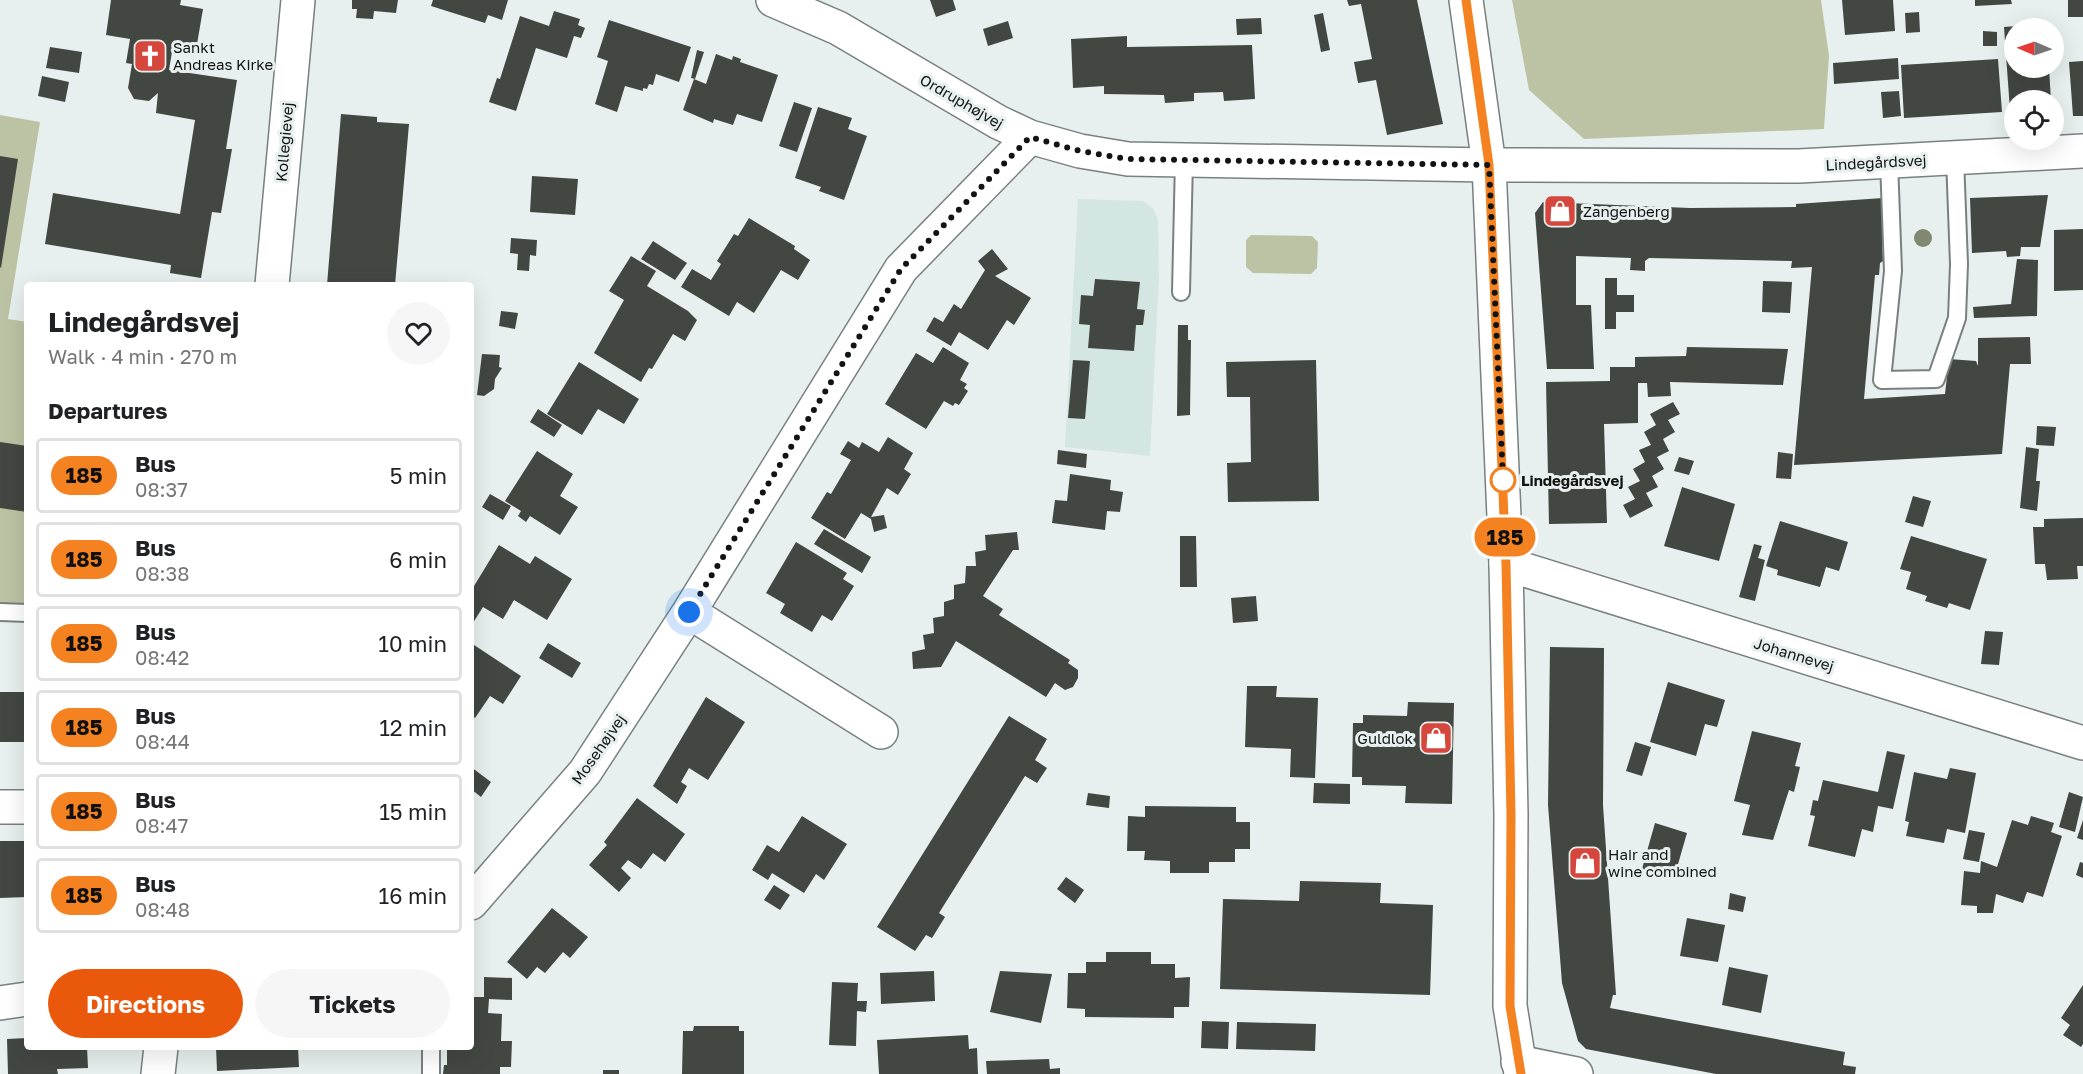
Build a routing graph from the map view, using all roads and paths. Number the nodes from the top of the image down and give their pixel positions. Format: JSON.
{"nodes":[{"id":1,"x":298,"y":0,"type":"edge"},
{"id":2,"x":773,"y":0,"type":"edge"},
{"id":3,"x":1466,"y":0,"type":"edge"},
{"id":4,"x":839,"y":14,"type":"edge"},
{"id":5,"x":1030,"y":137,"type":"junction"},
{"id":6,"x":2083,"y":151,"type":"edge"},
{"id":7,"x":1955,"y":158,"type":"junction"},
{"id":8,"x":1184,"y":160,"type":"junction"},
{"id":9,"x":1889,"y":161,"type":"junction"},
{"id":10,"x":1489,"y":165,"type":"junction"},
{"id":11,"x":272,"y":282,"type":"edge"},
{"id":12,"x":1181,"y":292,"type":"dead end"},
{"id":13,"x":1506,"y":564,"type":"junction"},
{"id":14,"x":0,"y":612,"type":"edge"},
{"id":15,"x":689,"y":612,"type":"junction"},
{"id":16,"x":24,"y":613,"type":"edge"},
{"id":17,"x":881,"y":732,"type":"dead end"},
{"id":18,"x":2083,"y":743,"type":"edge"},
{"id":19,"x":0,"y":807,"type":"edge"},
{"id":20,"x":24,"y":807,"type":"edge"},
{"id":21,"x":474,"y":900,"type":"edge"},
{"id":22,"x":24,"y":999,"type":"edge"},
{"id":23,"x":0,"y":1003,"type":"edge"},
{"id":24,"x":161,"y":1050,"type":"edge"},
{"id":25,"x":431,"y":1050,"type":"edge"},
{"id":26,"x":1520,"y":1068,"type":"edge"},
{"id":27,"x":158,"y":1074,"type":"edge"},
{"id":28,"x":431,"y":1074,"type":"edge"},
{"id":29,"x":1576,"y":1074,"type":"edge"}],
"edges":[{"from":1,"to":11,"type":"street","name":"Kollegievej"},
{"from":2,"to":4,"type":"street","name":"Ordruphøjvej"},
{"from":3,"to":10,"type":"street"},
{"from":4,"to":5,"type":"street","name":"Ordruphøjvej"},
{"from":5,"to":8,"type":"street","name":"Ordruphøjvej"},
{"from":5,"to":15,"type":"street","name":"Mosehøjvej"},
{"from":6,"to":7,"type":"street","name":"Lindegårdsvej"},
{"from":7,"to":9,"type":"street","name":"Lindegårdsvej"},
{"from":7,"to":9,"type":"lane"},
{"from":8,"to":10,"type":"street","name":"Ordruphøjvej"},
{"from":8,"to":12,"type":"lane"},
{"from":9,"to":10,"type":"street","name":"Lindegårdsvej"},
{"from":10,"to":13,"type":"street"},
{"from":13,"to":18,"type":"street","name":"Johannevej"},
{"from":13,"to":26,"type":"street"},
{"from":14,"to":16,"type":"lane"},
{"from":15,"to":17,"type":"street"},
{"from":15,"to":21,"type":"street","name":"Mosehøjvej"},
{"from":19,"to":20,"type":"street"},
{"from":22,"to":23,"type":"street"},
{"from":24,"to":27,"type":"street"},
{"from":25,"to":28,"type":"lane"},
{"from":26,"to":29,"type":"street"}]}
